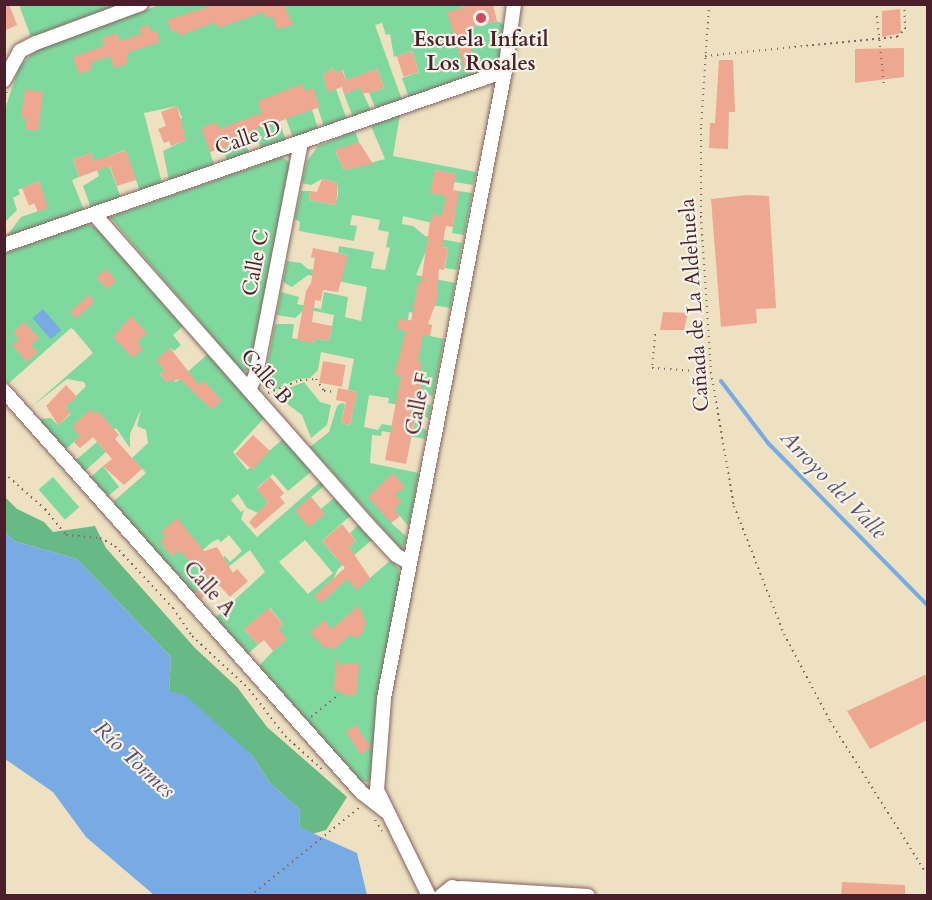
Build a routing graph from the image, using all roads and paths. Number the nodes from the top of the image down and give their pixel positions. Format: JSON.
{"nodes":[{"id":1,"x":141,"y":4,"type":"edge"},
{"id":2,"x":514,"y":4,"type":"edge"},
{"id":3,"x":709,"y":4,"type":"edge"},
{"id":4,"x":904,"y":4,"type":"edge"},
{"id":5,"x":877,"y":16,"type":"dead end"},
{"id":6,"x":881,"y":40,"type":"junction"},
{"id":7,"x":705,"y":56,"type":"junction"},
{"id":8,"x":506,"y":72,"type":"junction"},
{"id":9,"x":4,"y":80,"type":"edge"},
{"id":10,"x":884,"y":86,"type":"dead end"},
{"id":11,"x":301,"y":142,"type":"junction"},
{"id":12,"x":94,"y":214,"type":"junction"},
{"id":13,"x":4,"y":245,"type":"edge"},
{"id":14,"x":656,"y":334,"type":"dead end"},
{"id":15,"x":711,"y":372,"type":"junction"},
{"id":16,"x":249,"y":390,"type":"junction"},
{"id":17,"x":4,"y":391,"type":"edge"},
{"id":18,"x":335,"y":392,"type":"dead end"},
{"id":19,"x":264,"y":397,"type":"dead end"},
{"id":20,"x":4,"y":473,"type":"edge"},
{"id":21,"x":410,"y":563,"type":"junction"},
{"id":22,"x":339,"y":694,"type":"dead end"},
{"id":23,"x":315,"y":712,"type":"dead end"},
{"id":24,"x":326,"y":772,"type":"dead end"},
{"id":25,"x":354,"y":799,"type":"dead end"},
{"id":26,"x":361,"y":806,"type":"junction"},
{"id":27,"x":366,"y":810,"type":"dead end"},
{"id":28,"x":385,"y":811,"type":"junction"},
{"id":29,"x":371,"y":816,"type":"dead end"},
{"id":30,"x":387,"y":839,"type":"dead end"},
{"id":31,"x":420,"y":874,"type":"junction"},
{"id":32,"x":927,"y":876,"type":"edge"},
{"id":33,"x":513,"y":891,"type":"junction"},
{"id":34,"x":456,"y":892,"type":"edge"},
{"id":35,"x":250,"y":896,"type":"edge"},
{"id":36,"x":429,"y":896,"type":"edge"},
{"id":37,"x":496,"y":896,"type":"edge"},
{"id":38,"x":588,"y":896,"type":"edge"}],
"edges":[{"from":1,"to":9,"type":"street"},
{"from":2,"to":8,"type":"street","name":"Calle F"},
{"from":3,"to":7,"type":"path","name":"Cañada de La Aldehuela"},
{"from":4,"to":6,"type":"path"},
{"from":5,"to":6,"type":"path"},
{"from":6,"to":7,"type":"path"},
{"from":6,"to":10,"type":"path"},
{"from":7,"to":15,"type":"path","name":"Cañada de La Aldehuela"},
{"from":8,"to":11,"type":"street","name":"Calle D"},
{"from":8,"to":21,"type":"street","name":"Calle F"},
{"from":11,"to":12,"type":"street","name":"Calle D"},
{"from":11,"to":16,"type":"street","name":"Calle C"},
{"from":12,"to":13,"type":"street","name":"Calle D"},
{"from":12,"to":16,"type":"street","name":"Calle B"},
{"from":14,"to":15,"type":"path"},
{"from":15,"to":32,"type":"path","name":"Cañada de La Aldehuela"},
{"from":16,"to":21,"type":"street","name":"Calle B"},
{"from":17,"to":28,"type":"street","name":"Calle A"},
{"from":18,"to":19,"type":"path"},
{"from":20,"to":24,"type":"path"},
{"from":21,"to":28,"type":"street","name":"Calle F"},
{"from":22,"to":23,"type":"path"},
{"from":25,"to":26,"type":"path"},
{"from":26,"to":27,"type":"path"},
{"from":26,"to":35,"type":"path"},
{"from":28,"to":31,"type":"street"},
{"from":29,"to":30,"type":"path"},
{"from":31,"to":34,"type":"street"},
{"from":31,"to":36,"type":"street"},
{"from":33,"to":34,"type":"street"},
{"from":33,"to":37,"type":"street"},
{"from":33,"to":38,"type":"street"}]}
